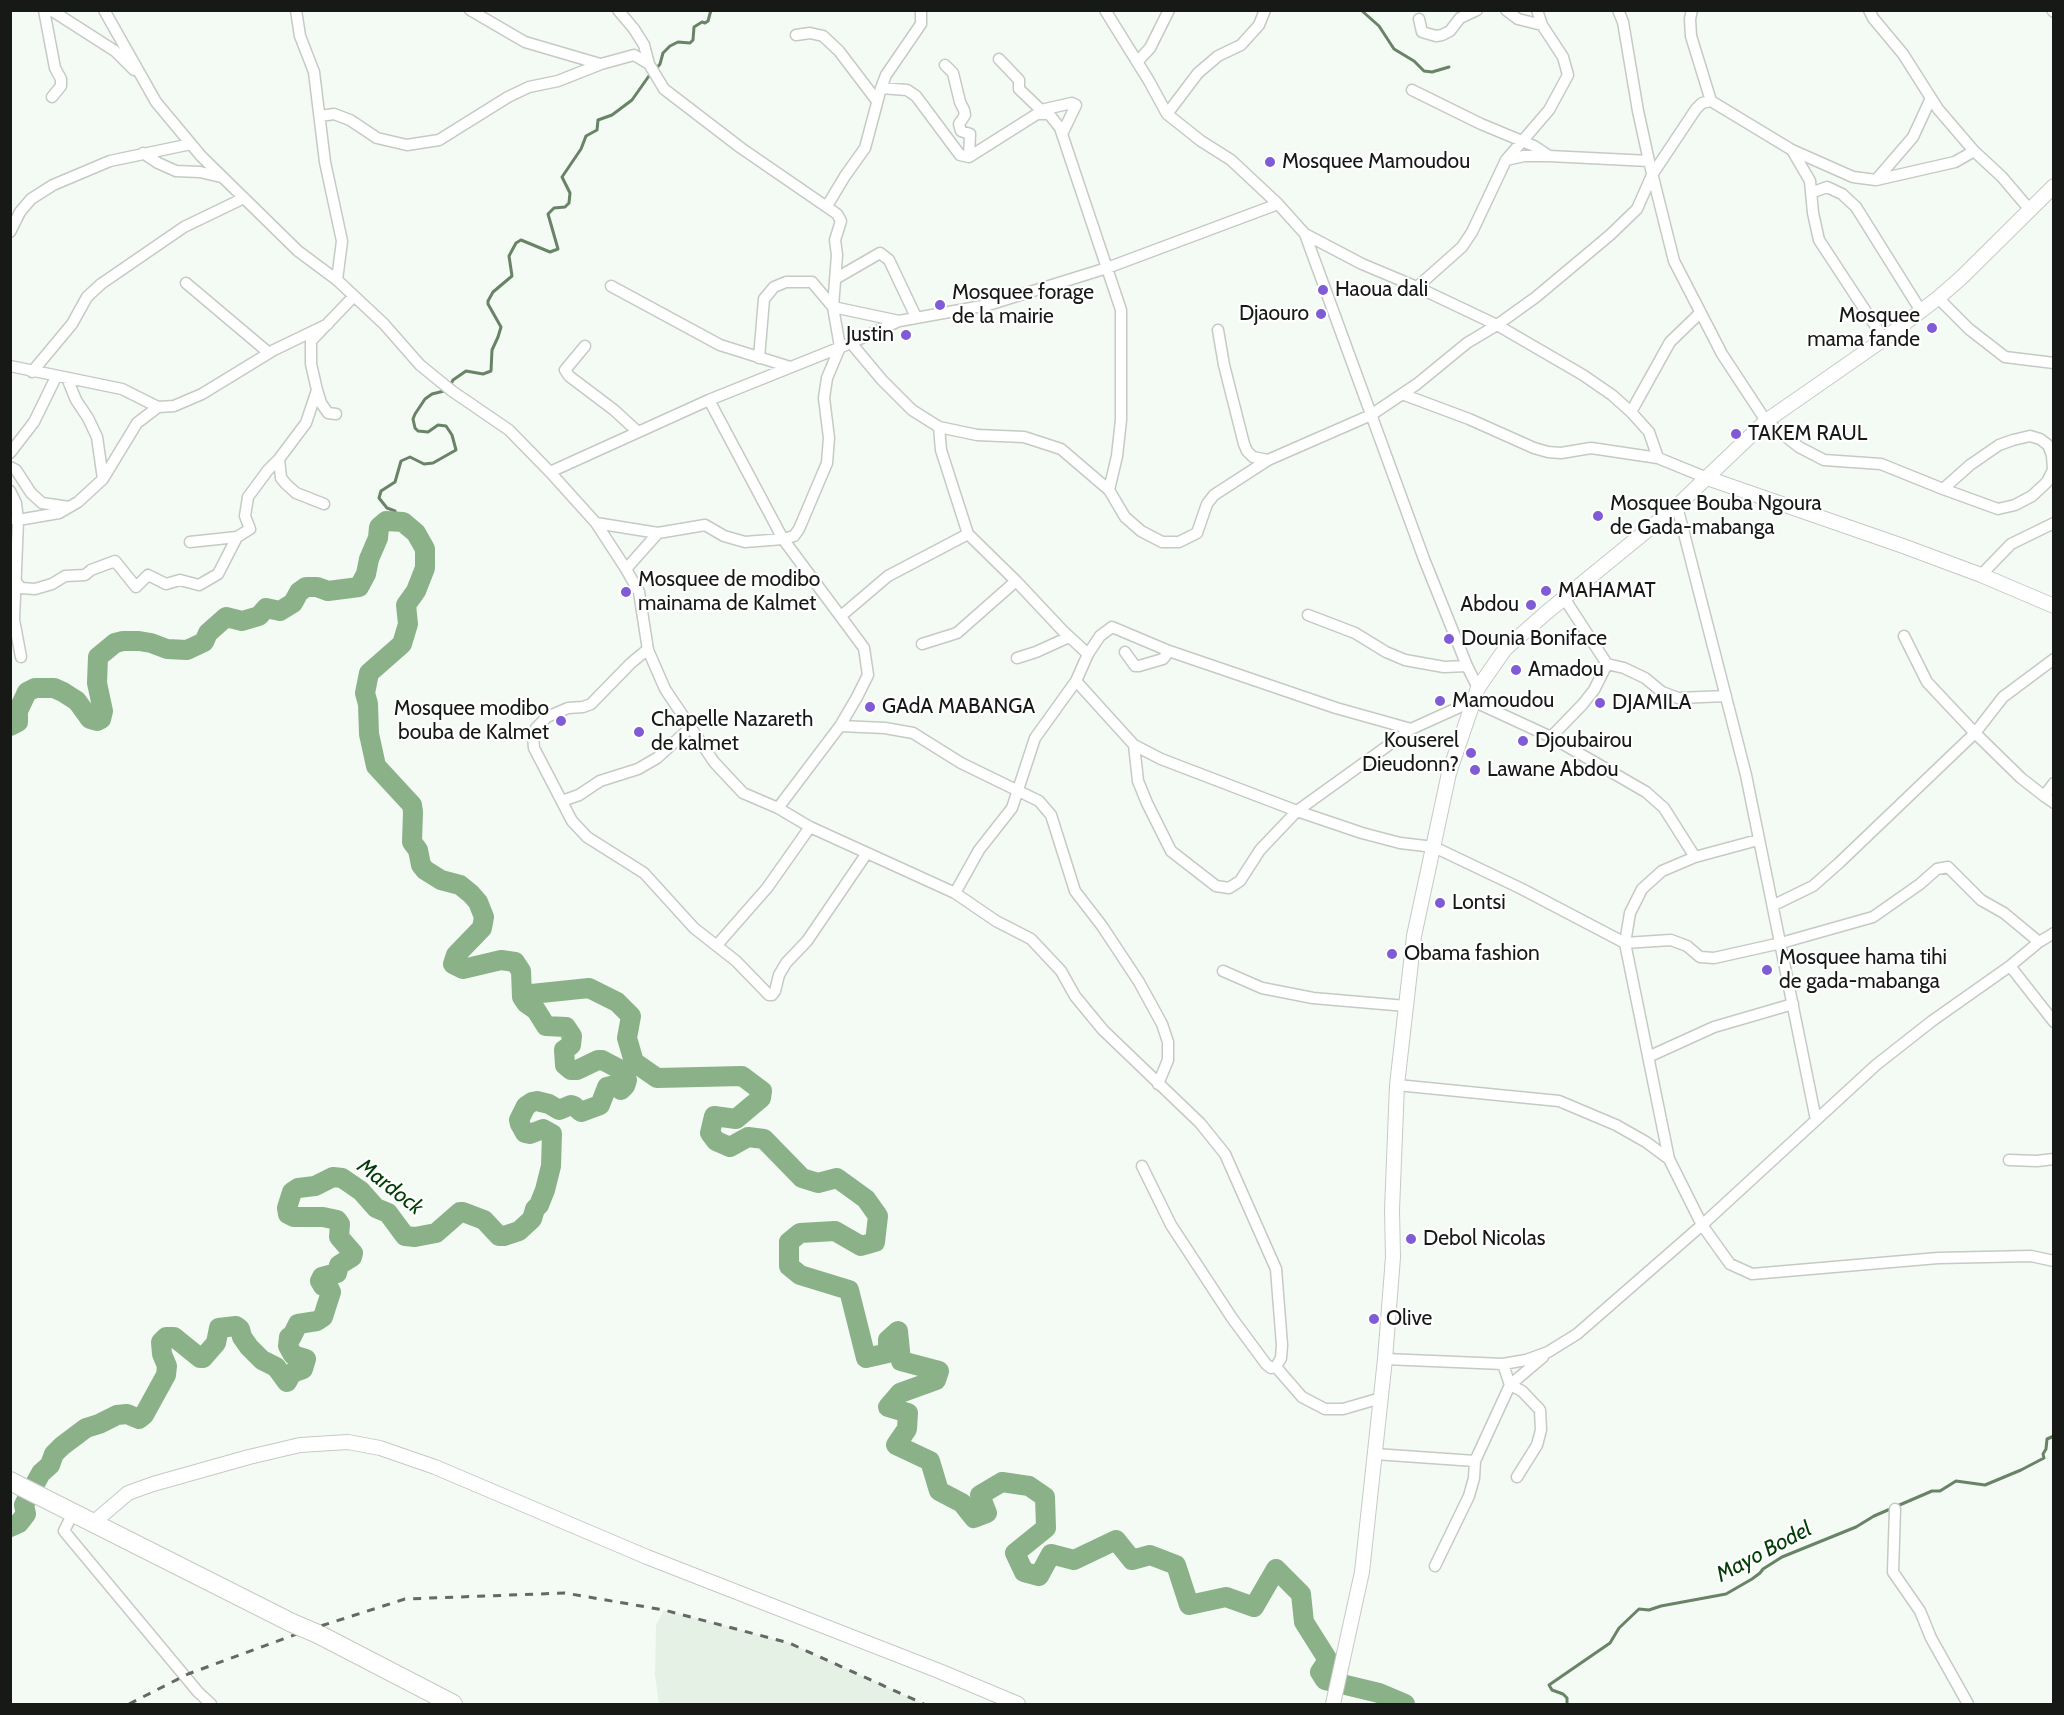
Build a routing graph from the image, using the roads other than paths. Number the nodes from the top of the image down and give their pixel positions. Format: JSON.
{"nodes":[{"id":1,"x":44,"y":10,"type":"edge"},
{"id":2,"x":51,"y":10,"type":"edge"},
{"id":3,"x":104,"y":10,"type":"edge"},
{"id":4,"x":296,"y":10,"type":"edge"},
{"id":5,"x":470,"y":10,"type":"edge"},
{"id":6,"x":618,"y":10,"type":"edge"},
{"id":7,"x":921,"y":10,"type":"edge"},
{"id":8,"x":1105,"y":10,"type":"edge"},
{"id":9,"x":1169,"y":10,"type":"edge"},
{"id":10,"x":1265,"y":10,"type":"edge"},
{"id":11,"x":1477,"y":10,"type":"edge"},
{"id":12,"x":1506,"y":10,"type":"edge"},
{"id":13,"x":1537,"y":10,"type":"edge"},
{"id":14,"x":1618,"y":10,"type":"edge"},
{"id":15,"x":1692,"y":10,"type":"edge"},
{"id":16,"x":1869,"y":10,"type":"edge"},
{"id":17,"x":1419,"y":18,"type":"dead end"},
{"id":18,"x":1542,"y":25,"type":"junction"},
{"id":19,"x":796,"y":35,"type":"dead end"},
{"id":20,"x":999,"y":59,"type":"dead end"},
{"id":21,"x":1137,"y":62,"type":"junction"},
{"id":22,"x":601,"y":64,"type":"junction"},
{"id":23,"x":945,"y":65,"type":"dead end"},
{"id":24,"x":652,"y":70,"type":"junction"},
{"id":25,"x":144,"y":81,"type":"junction"},
{"id":26,"x":866,"y":86,"type":"junction"},
{"id":27,"x":882,"y":86,"type":"junction"},
{"id":28,"x":1412,"y":90,"type":"dead end"},
{"id":29,"x":52,"y":97,"type":"dead end"},
{"id":30,"x":1931,"y":98,"type":"junction"},
{"id":31,"x":878,"y":101,"type":"junction"},
{"id":32,"x":1711,"y":101,"type":"junction"},
{"id":33,"x":1167,"y":114,"type":"junction"},
{"id":34,"x":320,"y":116,"type":"junction"},
{"id":35,"x":1062,"y":134,"type":"junction"},
{"id":36,"x":1522,"y":140,"type":"junction"},
{"id":37,"x":191,"y":144,"type":"junction"},
{"id":38,"x":1792,"y":150,"type":"junction"},
{"id":39,"x":1974,"y":151,"type":"junction"},
{"id":40,"x":143,"y":153,"type":"junction"},
{"id":41,"x":1549,"y":156,"type":"junction"},
{"id":42,"x":969,"y":157,"type":"junction"},
{"id":43,"x":1506,"y":160,"type":"junction"},
{"id":44,"x":1649,"y":161,"type":"junction"},
{"id":45,"x":1652,"y":175,"type":"junction"},
{"id":46,"x":223,"y":177,"type":"junction"},
{"id":47,"x":1853,"y":177,"type":"junction"},
{"id":48,"x":1876,"y":180,"type":"junction"},
{"id":49,"x":2054,"y":186,"type":"edge"},
{"id":50,"x":1827,"y":187,"type":"junction"},
{"id":51,"x":1811,"y":193,"type":"junction"},
{"id":52,"x":244,"y":198,"type":"junction"},
{"id":53,"x":1278,"y":204,"type":"junction"},
{"id":54,"x":827,"y":206,"type":"junction"},
{"id":55,"x":2030,"y":210,"type":"junction"},
{"id":56,"x":11,"y":229,"type":"edge"},
{"id":57,"x":1305,"y":234,"type":"junction"},
{"id":58,"x":1107,"y":268,"type":"junction"},
{"id":59,"x":835,"y":279,"type":"junction"},
{"id":60,"x":337,"y":280,"type":"junction"},
{"id":61,"x":186,"y":283,"type":"dead end"},
{"id":62,"x":611,"y":286,"type":"dead end"},
{"id":63,"x":1417,"y":287,"type":"junction"},
{"id":64,"x":354,"y":296,"type":"junction"},
{"id":65,"x":1938,"y":298,"type":"junction"},
{"id":66,"x":833,"y":307,"type":"junction"},
{"id":67,"x":1921,"y":311,"type":"junction"},
{"id":68,"x":1701,"y":312,"type":"junction"},
{"id":69,"x":916,"y":317,"type":"junction"},
{"id":70,"x":899,"y":321,"type":"junction"},
{"id":71,"x":328,"y":324,"type":"junction"},
{"id":72,"x":1497,"y":325,"type":"junction"},
{"id":73,"x":1218,"y":330,"type":"dead end"},
{"id":74,"x":1884,"y":339,"type":"junction"},
{"id":75,"x":851,"y":343,"type":"junction"},
{"id":76,"x":585,"y":346,"type":"dead end"},
{"id":77,"x":840,"y":347,"type":"junction"},
{"id":78,"x":269,"y":353,"type":"junction"},
{"id":79,"x":759,"y":358,"type":"junction"},
{"id":80,"x":2054,"y":363,"type":"edge"},
{"id":81,"x":10,"y":366,"type":"edge"},
{"id":82,"x":790,"y":367,"type":"junction"},
{"id":83,"x":32,"y":372,"type":"junction"},
{"id":84,"x":61,"y":378,"type":"junction"},
{"id":85,"x":317,"y":390,"type":"junction"},
{"id":86,"x":1402,"y":394,"type":"junction"},
{"id":87,"x":709,"y":400,"type":"junction"},
{"id":88,"x":158,"y":407,"type":"junction"},
{"id":89,"x":1631,"y":412,"type":"junction"},
{"id":90,"x":336,"y":414,"type":"dead end"},
{"id":91,"x":1371,"y":415,"type":"junction"},
{"id":92,"x":1766,"y":421,"type":"junction"},
{"id":93,"x":939,"y":427,"type":"junction"},
{"id":94,"x":638,"y":432,"type":"junction"},
{"id":95,"x":10,"y":453,"type":"edge"},
{"id":96,"x":1658,"y":458,"type":"junction"},
{"id":97,"x":279,"y":459,"type":"junction"},
{"id":98,"x":1268,"y":460,"type":"junction"},
{"id":99,"x":10,"y":467,"type":"edge"},
{"id":100,"x":550,"y":472,"type":"junction"},
{"id":101,"x":1707,"y":478,"type":"junction"},
{"id":102,"x":103,"y":479,"type":"junction"},
{"id":103,"x":1943,"y":489,"type":"junction"},
{"id":104,"x":1109,"y":490,"type":"junction"},
{"id":105,"x":10,"y":491,"type":"edge"},
{"id":106,"x":324,"y":504,"type":"dead end"},
{"id":107,"x":1677,"y":506,"type":"junction"},
{"id":108,"x":69,"y":507,"type":"junction"},
{"id":109,"x":14,"y":520,"type":"edge"},
{"id":110,"x":596,"y":523,"type":"junction"},
{"id":111,"x":2054,"y":523,"type":"edge"},
{"id":112,"x":658,"y":533,"type":"junction"},
{"id":113,"x":968,"y":534,"type":"junction"},
{"id":114,"x":237,"y":537,"type":"junction"},
{"id":115,"x":783,"y":539,"type":"junction"},
{"id":116,"x":190,"y":542,"type":"dead end"},
{"id":117,"x":626,"y":569,"type":"junction"},
{"id":118,"x":1981,"y":575,"type":"junction"},
{"id":119,"x":1016,"y":581,"type":"junction"},
{"id":120,"x":16,"y":583,"type":"junction"},
{"id":121,"x":1564,"y":598,"type":"junction"},
{"id":122,"x":2054,"y":606,"type":"edge"},
{"id":123,"x":1308,"y":615,"type":"dead end"},
{"id":124,"x":841,"y":616,"type":"junction"},
{"id":125,"x":1904,"y":636,"type":"dead end"},
{"id":126,"x":1069,"y":637,"type":"junction"},
{"id":127,"x":922,"y":644,"type":"dead end"},
{"id":128,"x":648,"y":649,"type":"junction"},
{"id":129,"x":1169,"y":651,"type":"junction"},
{"id":130,"x":1125,"y":652,"type":"dead end"},
{"id":131,"x":1088,"y":654,"type":"junction"},
{"id":132,"x":21,"y":657,"type":"dead end"},
{"id":133,"x":1017,"y":658,"type":"dead end"},
{"id":134,"x":2054,"y":659,"type":"edge"},
{"id":135,"x":1607,"y":664,"type":"junction"},
{"id":136,"x":1467,"y":666,"type":"junction"},
{"id":137,"x":1076,"y":681,"type":"junction"},
{"id":138,"x":1478,"y":688,"type":"junction"},
{"id":139,"x":1726,"y":696,"type":"junction"},
{"id":140,"x":1473,"y":701,"type":"junction"},
{"id":141,"x":840,"y":726,"type":"junction"},
{"id":142,"x":690,"y":728,"type":"junction"},
{"id":143,"x":1411,"y":729,"type":"junction"},
{"id":144,"x":1975,"y":733,"type":"junction"},
{"id":145,"x":1551,"y":737,"type":"junction"},
{"id":146,"x":1134,"y":745,"type":"junction"},
{"id":147,"x":2054,"y":783,"type":"edge"},
{"id":148,"x":1019,"y":791,"type":"junction"},
{"id":149,"x":2044,"y":796,"type":"junction"},
{"id":150,"x":562,"y":801,"type":"junction"},
{"id":151,"x":2054,"y":803,"type":"edge"},
{"id":152,"x":778,"y":808,"type":"junction"},
{"id":153,"x":1297,"y":811,"type":"junction"},
{"id":154,"x":810,"y":827,"type":"junction"},
{"id":155,"x":1758,"y":840,"type":"junction"},
{"id":156,"x":1434,"y":847,"type":"junction"},
{"id":157,"x":867,"y":853,"type":"junction"},
{"id":158,"x":1695,"y":857,"type":"junction"},
{"id":159,"x":955,"y":893,"type":"junction"},
{"id":160,"x":1774,"y":905,"type":"junction"},
{"id":161,"x":2054,"y":933,"type":"edge"},
{"id":162,"x":2039,"y":942,"type":"junction"},
{"id":163,"x":1625,"y":943,"type":"junction"},
{"id":164,"x":1781,"y":943,"type":"junction"},
{"id":165,"x":717,"y":945,"type":"junction"},
{"id":166,"x":2010,"y":966,"type":"junction"},
{"id":167,"x":1223,"y":971,"type":"dead end"},
{"id":168,"x":1793,"y":1004,"type":"junction"},
{"id":169,"x":1406,"y":1006,"type":"junction"},
{"id":170,"x":2054,"y":1022,"type":"edge"},
{"id":171,"x":1648,"y":1057,"type":"junction"},
{"id":172,"x":1158,"y":1084,"type":"junction"},
{"id":173,"x":1397,"y":1085,"type":"junction"},
{"id":174,"x":1816,"y":1120,"type":"junction"},
{"id":175,"x":2054,"y":1159,"type":"edge"},
{"id":176,"x":1669,"y":1160,"type":"junction"},
{"id":177,"x":2009,"y":1160,"type":"dead end"},
{"id":178,"x":1142,"y":1166,"type":"dead end"},
{"id":179,"x":1702,"y":1225,"type":"junction"},
{"id":180,"x":2054,"y":1261,"type":"edge"},
{"id":181,"x":1548,"y":1353,"type":"junction"},
{"id":182,"x":1385,"y":1359,"type":"junction"},
{"id":183,"x":1503,"y":1364,"type":"junction"},
{"id":184,"x":1276,"y":1367,"type":"junction"},
{"id":185,"x":1510,"y":1385,"type":"junction"},
{"id":186,"x":1381,"y":1398,"type":"junction"},
{"id":187,"x":1374,"y":1454,"type":"junction"},
{"id":188,"x":1475,"y":1461,"type":"junction"},
{"id":189,"x":1517,"y":1477,"type":"dead end"},
{"id":190,"x":10,"y":1481,"type":"edge"},
{"id":191,"x":1895,"y":1509,"type":"dead end"},
{"id":192,"x":68,"y":1510,"type":"junction"},
{"id":193,"x":94,"y":1521,"type":"junction"},
{"id":194,"x":1435,"y":1566,"type":"dead end"},
{"id":195,"x":1335,"y":1691,"type":"edge"},
{"id":196,"x":211,"y":1704,"type":"edge"},
{"id":197,"x":453,"y":1704,"type":"edge"},
{"id":198,"x":1018,"y":1704,"type":"edge"},
{"id":199,"x":1968,"y":1704,"type":"edge"}],
"edges":[{"from":1,"to":29,"type":"street"},
{"from":2,"to":25,"type":"street"},
{"from":3,"to":25,"type":"street"},
{"from":4,"to":34,"type":"street"},
{"from":5,"to":22,"type":"street"},
{"from":6,"to":24,"type":"street"},
{"from":7,"to":27,"type":"street"},
{"from":8,"to":21,"type":"street"},
{"from":9,"to":21,"type":"street"},
{"from":10,"to":33,"type":"street"},
{"from":11,"to":17,"type":"street"},
{"from":12,"to":18,"type":"street"},
{"from":13,"to":18,"type":"street"},
{"from":14,"to":44,"type":"street"},
{"from":15,"to":32,"type":"street"},
{"from":16,"to":30,"type":"street"},
{"from":18,"to":36,"type":"street"},
{"from":19,"to":26,"type":"street"},
{"from":20,"to":35,"type":"street"},
{"from":21,"to":33,"type":"street"},
{"from":22,"to":24,"type":"street"},
{"from":22,"to":34,"type":"street"},
{"from":23,"to":42,"type":"street"},
{"from":24,"to":54,"type":"street"},
{"from":25,"to":37,"type":"street"},
{"from":26,"to":27,"type":"street"},
{"from":26,"to":31,"type":"street"},
{"from":27,"to":31,"type":"street"},
{"from":27,"to":42,"type":"street"},
{"from":28,"to":36,"type":"street"},
{"from":30,"to":39,"type":"street"},
{"from":30,"to":48,"type":"street"},
{"from":31,"to":54,"type":"street"},
{"from":32,"to":38,"type":"street"},
{"from":32,"to":45,"type":"street"},
{"from":33,"to":53,"type":"street"},
{"from":34,"to":60,"type":"street"},
{"from":35,"to":42,"type":"street"},
{"from":35,"to":58,"type":"street"},
{"from":36,"to":41,"type":"street"},
{"from":36,"to":43,"type":"street"},
{"from":37,"to":40,"type":"street"},
{"from":37,"to":46,"type":"street"},
{"from":38,"to":47,"type":"street"},
{"from":38,"to":51,"type":"street"},
{"from":39,"to":48,"type":"street"},
{"from":39,"to":55,"type":"street"},
{"from":40,"to":46,"type":"street"},
{"from":40,"to":56,"type":"street"},
{"from":41,"to":43,"type":"street"},
{"from":41,"to":44,"type":"street"},
{"from":43,"to":63,"type":"street"},
{"from":44,"to":45,"type":"street"},
{"from":45,"to":68,"type":"street"},
{"from":45,"to":72,"type":"street"},
{"from":46,"to":52,"type":"street"},
{"from":47,"to":48,"type":"street"},
{"from":47,"to":50,"type":"street"},
{"from":49,"to":55,"type":"street"},
{"from":50,"to":51,"type":"street"},
{"from":50,"to":67,"type":"street"},
{"from":51,"to":74,"type":"street"},
{"from":52,"to":60,"type":"street"},
{"from":52,"to":83,"type":"street"},
{"from":53,"to":57,"type":"street"},
{"from":53,"to":58,"type":"street"},
{"from":54,"to":59,"type":"street"},
{"from":55,"to":65,"type":"street"},
{"from":57,"to":63,"type":"street"},
{"from":57,"to":91,"type":"street"},
{"from":58,"to":69,"type":"street"},
{"from":58,"to":104,"type":"street"},
{"from":59,"to":66,"type":"street"},
{"from":59,"to":69,"type":"street"},
{"from":60,"to":64,"type":"street"},
{"from":61,"to":78,"type":"street"},
{"from":62,"to":79,"type":"street"},
{"from":63,"to":72,"type":"street"},
{"from":64,"to":71,"type":"street"},
{"from":64,"to":100,"type":"street"},
{"from":65,"to":67,"type":"street"},
{"from":65,"to":80,"type":"street"},
{"from":66,"to":70,"type":"street"},
{"from":66,"to":77,"type":"street"},
{"from":66,"to":79,"type":"street"},
{"from":67,"to":74,"type":"street"},
{"from":68,"to":89,"type":"street"},
{"from":68,"to":92,"type":"street"},
{"from":69,"to":70,"type":"street"},
{"from":70,"to":75,"type":"street"},
{"from":71,"to":78,"type":"street"},
{"from":71,"to":85,"type":"street"},
{"from":72,"to":86,"type":"street"},
{"from":72,"to":89,"type":"street"},
{"from":73,"to":98,"type":"street"},
{"from":74,"to":92,"type":"street"},
{"from":75,"to":77,"type":"street"},
{"from":75,"to":93,"type":"street"},
{"from":76,"to":94,"type":"street"},
{"from":77,"to":82,"type":"street"},
{"from":77,"to":115,"type":"street"},
{"from":78,"to":88,"type":"street"},
{"from":79,"to":82,"type":"street"},
{"from":81,"to":83,"type":"street"},
{"from":82,"to":87,"type":"street"},
{"from":83,"to":84,"type":"street"},
{"from":84,"to":88,"type":"street"},
{"from":84,"to":95,"type":"street"},
{"from":84,"to":102,"type":"street"},
{"from":85,"to":90,"type":"street"},
{"from":85,"to":97,"type":"street"},
{"from":86,"to":91,"type":"street"},
{"from":86,"to":96,"type":"street"},
{"from":87,"to":94,"type":"street"},
{"from":87,"to":115,"type":"street"},
{"from":88,"to":102,"type":"street"},
{"from":89,"to":96,"type":"street"},
{"from":91,"to":98,"type":"street"},
{"from":91,"to":136,"type":"street"},
{"from":92,"to":101,"type":"street"},
{"from":92,"to":103,"type":"street"},
{"from":93,"to":104,"type":"street"},
{"from":93,"to":113,"type":"street"},
{"from":94,"to":100,"type":"street"},
{"from":96,"to":101,"type":"street"},
{"from":97,"to":106,"type":"street"},
{"from":97,"to":114,"type":"street"},
{"from":98,"to":104,"type":"street"},
{"from":99,"to":108,"type":"street"},
{"from":100,"to":110,"type":"street"},
{"from":101,"to":107,"type":"street"},
{"from":101,"to":118,"type":"street"},
{"from":102,"to":108,"type":"street"},
{"from":103,"to":103,"type":"street"},
{"from":105,"to":109,"type":"street"},
{"from":107,"to":121,"type":"street"},
{"from":107,"to":139,"type":"street"},
{"from":108,"to":109,"type":"street"},
{"from":109,"to":120,"type":"street"},
{"from":110,"to":112,"type":"street"},
{"from":110,"to":117,"type":"street"},
{"from":111,"to":118,"type":"street"},
{"from":112,"to":115,"type":"street"},
{"from":112,"to":117,"type":"street"},
{"from":113,"to":119,"type":"street"},
{"from":113,"to":124,"type":"street"},
{"from":114,"to":116,"type":"street"},
{"from":114,"to":120,"type":"street"},
{"from":115,"to":124,"type":"street"},
{"from":117,"to":128,"type":"street"},
{"from":118,"to":122,"type":"street"},
{"from":119,"to":126,"type":"street"},
{"from":119,"to":127,"type":"street"},
{"from":120,"to":132,"type":"street"},
{"from":121,"to":135,"type":"street"},
{"from":121,"to":138,"type":"street"},
{"from":123,"to":136,"type":"street"},
{"from":124,"to":141,"type":"street"},
{"from":125,"to":144,"type":"street"},
{"from":126,"to":131,"type":"street"},
{"from":126,"to":133,"type":"street"},
{"from":128,"to":142,"type":"street"},
{"from":128,"to":150,"type":"street"},
{"from":129,"to":130,"type":"street"},
{"from":129,"to":131,"type":"street"},
{"from":129,"to":143,"type":"street"},
{"from":131,"to":137,"type":"street"},
{"from":134,"to":144,"type":"street"},
{"from":135,"to":139,"type":"street"},
{"from":135,"to":145,"type":"street"},
{"from":136,"to":138,"type":"street"},
{"from":137,"to":146,"type":"street"},
{"from":137,"to":148,"type":"street"},
{"from":138,"to":140,"type":"street"},
{"from":139,"to":155,"type":"street"},
{"from":140,"to":143,"type":"street"},
{"from":140,"to":145,"type":"street"},
{"from":140,"to":156,"type":"street"},
{"from":141,"to":148,"type":"street"},
{"from":141,"to":152,"type":"street"},
{"from":142,"to":150,"type":"street"},
{"from":142,"to":152,"type":"street"},
{"from":143,"to":153,"type":"street"},
{"from":144,"to":149,"type":"street"},
{"from":144,"to":160,"type":"street"},
{"from":145,"to":158,"type":"street"},
{"from":146,"to":153,"type":"street"},
{"from":146,"to":153,"type":"street"},
{"from":147,"to":149,"type":"street"},
{"from":148,"to":159,"type":"street"},
{"from":148,"to":172,"type":"street"},
{"from":149,"to":151,"type":"street"},
{"from":150,"to":165,"type":"street"},
{"from":152,"to":154,"type":"street"},
{"from":153,"to":156,"type":"street"},
{"from":154,"to":157,"type":"street"},
{"from":154,"to":165,"type":"street"},
{"from":155,"to":158,"type":"street"},
{"from":155,"to":160,"type":"street"},
{"from":156,"to":163,"type":"street"},
{"from":156,"to":169,"type":"street"},
{"from":157,"to":159,"type":"street"},
{"from":157,"to":165,"type":"street"},
{"from":158,"to":163,"type":"street"},
{"from":159,"to":172,"type":"street"},
{"from":160,"to":164,"type":"street"},
{"from":161,"to":162,"type":"street"},
{"from":162,"to":164,"type":"street"},
{"from":162,"to":166,"type":"street"},
{"from":163,"to":164,"type":"street"},
{"from":163,"to":171,"type":"street"},
{"from":164,"to":168,"type":"street"},
{"from":166,"to":170,"type":"street"},
{"from":166,"to":174,"type":"street"},
{"from":167,"to":169,"type":"street"},
{"from":168,"to":171,"type":"street"},
{"from":168,"to":174,"type":"street"},
{"from":169,"to":173,"type":"street"},
{"from":171,"to":176,"type":"street"},
{"from":172,"to":184,"type":"street"},
{"from":173,"to":176,"type":"street"},
{"from":173,"to":182,"type":"street"},
{"from":174,"to":179,"type":"street"},
{"from":175,"to":177,"type":"street"},
{"from":176,"to":179,"type":"street"},
{"from":178,"to":184,"type":"street"},
{"from":179,"to":180,"type":"street"},
{"from":179,"to":181,"type":"street"},
{"from":181,"to":183,"type":"street"},
{"from":181,"to":185,"type":"street"},
{"from":182,"to":183,"type":"street"},
{"from":182,"to":186,"type":"street"},
{"from":183,"to":185,"type":"street"},
{"from":184,"to":186,"type":"street"},
{"from":185,"to":188,"type":"street"},
{"from":185,"to":189,"type":"street"},
{"from":186,"to":187,"type":"street"},
{"from":187,"to":188,"type":"street"},
{"from":187,"to":195,"type":"street"},
{"from":188,"to":194,"type":"street"},
{"from":190,"to":192,"type":"main road"},
{"from":191,"to":199,"type":"street"},
{"from":192,"to":193,"type":"main road"},
{"from":192,"to":196,"type":"street"},
{"from":193,"to":197,"type":"main road","bridge":true},
{"from":193,"to":198,"type":"street"}]}
